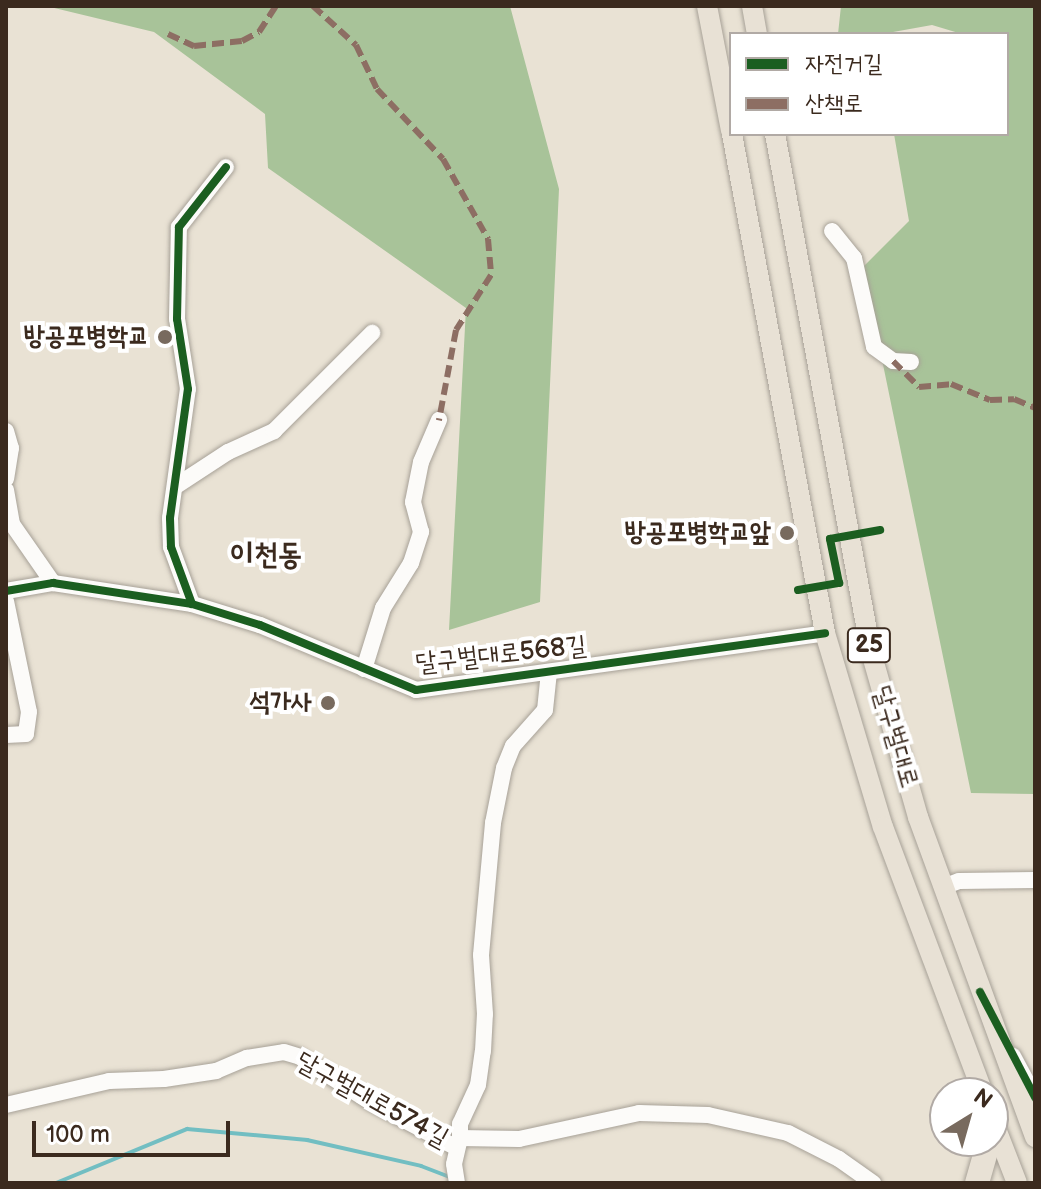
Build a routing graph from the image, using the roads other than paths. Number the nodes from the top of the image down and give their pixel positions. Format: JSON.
{"nodes":[{"id":1,"x":707,"y":6,"type":"edge"},
{"id":2,"x":752,"y":6,"type":"edge"},
{"id":3,"x":757,"y":32,"type":"edge"},
{"id":4,"x":729,"y":122,"type":"edge"},
{"id":5,"x":732,"y":136,"type":"edge"},
{"id":6,"x":775,"y":136,"type":"edge"},
{"id":7,"x":226,"y":167,"type":"dead end"},
{"id":8,"x":832,"y":231,"type":"dead end"},
{"id":9,"x":372,"y":333,"type":"dead end"},
{"id":10,"x":911,"y":362,"type":"dead end"},
{"id":11,"x":439,"y":420,"type":"dead end"},
{"id":12,"x":6,"y":431,"type":"edge"},
{"id":13,"x":6,"y":479,"type":"edge"},
{"id":14,"x":176,"y":486,"type":"junction"},
{"id":15,"x":6,"y":490,"type":"edge"},
{"id":16,"x":53,"y":583,"type":"junction"},
{"id":17,"x":6,"y":591,"type":"edge"},
{"id":18,"x":6,"y":601,"type":"edge"},
{"id":19,"x":192,"y":604,"type":"junction"},
{"id":20,"x":825,"y":633,"type":"junction"},
{"id":21,"x":364,"y":669,"type":"junction"},
{"id":22,"x":549,"y":672,"type":"junction"},
{"id":23,"x":6,"y":735,"type":"edge"},
{"id":24,"x":1035,"y":880,"type":"edge"},
{"id":25,"x":943,"y":887,"type":"junction"},
{"id":26,"x":980,"y":992,"type":"junction"},
{"id":27,"x":977,"y":1077,"type":"edge"},
{"id":28,"x":1035,"y":1097,"type":"edge"},
{"id":29,"x":6,"y":1105,"type":"edge"},
{"id":30,"x":1035,"y":1137,"type":"edge"},
{"id":31,"x":457,"y":1150,"type":"junction"},
{"id":32,"x":984,"y":1157,"type":"edge"},
{"id":33,"x":1007,"y":1157,"type":"edge"},
{"id":34,"x":457,"y":1183,"type":"edge"},
{"id":35,"x":873,"y":1183,"type":"edge"},
{"id":36,"x":977,"y":1183,"type":"edge"},
{"id":37,"x":1017,"y":1183,"type":"edge"}],
"edges":[{"from":1,"to":4,"type":"main road","name":"달구벌대로","number":"25"},
{"from":2,"to":3,"type":"main road"},
{"from":5,"to":20,"type":"main road","name":"달구벌대로","number":"25"},
{"from":6,"to":25,"type":"main road","name":"달구벌대로","number":"25"},
{"from":7,"to":14,"type":"street"},
{"from":8,"to":10,"type":"street"},
{"from":9,"to":14,"type":"street"},
{"from":11,"to":21,"type":"street"},
{"from":12,"to":13,"type":"street"},
{"from":14,"to":19,"type":"street"},
{"from":15,"to":16,"type":"street"},
{"from":16,"to":17,"type":"street","name":"달구벌대로568길"},
{"from":16,"to":19,"type":"street","name":"달구벌대로568길"},
{"from":18,"to":23,"type":"street"},
{"from":19,"to":21,"type":"street","name":"달구벌대로568길"},
{"from":20,"to":22,"type":"street","name":"달구벌대로568길"},
{"from":20,"to":27,"type":"main road","name":"달구벌대로","number":"25"},
{"from":21,"to":22,"type":"street","name":"달구벌대로568길"},
{"from":22,"to":31,"type":"street","name":"달구벌대로568길"},
{"from":24,"to":25,"type":"street"},
{"from":25,"to":26,"type":"main road","name":"달구벌대로","number":"25"},
{"from":26,"to":28,"type":"street"},
{"from":26,"to":30,"type":"main road","name":"달구벌대로","number":"25"},
{"from":29,"to":31,"type":"street","name":"달구벌대로574길"},
{"from":31,"to":34,"type":"street","name":"달구벌대로574길"},
{"from":31,"to":35,"type":"street","name":"달구벌대로574길"},
{"from":32,"to":36,"type":"highway"},
{"from":33,"to":37,"type":"main road"}]}
